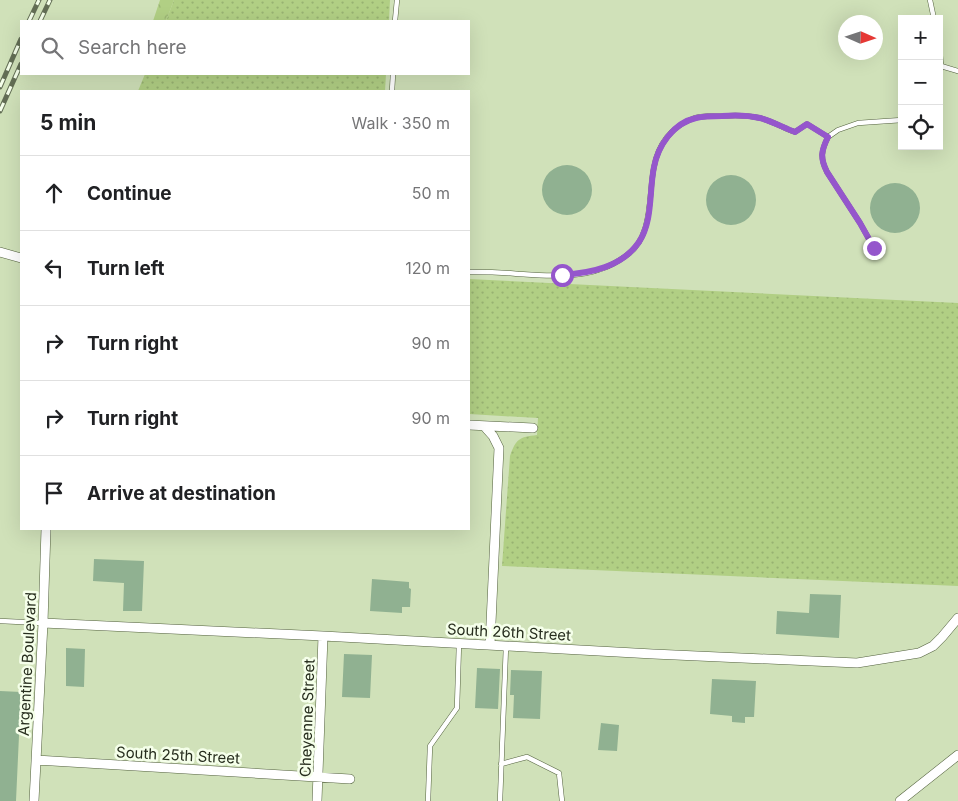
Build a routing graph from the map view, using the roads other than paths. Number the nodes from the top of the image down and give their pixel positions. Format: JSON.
{"nodes":[{"id":1,"x":397,"y":0,"type":"edge"},
{"id":2,"x":930,"y":0,"type":"edge"},
{"id":3,"x":933,"y":15,"type":"edge"},
{"id":4,"x":396,"y":20,"type":"edge"},
{"id":5,"x":943,"y":67,"type":"edge"},
{"id":6,"x":958,"y":71,"type":"edge"},
{"id":7,"x":393,"y":75,"type":"edge"},
{"id":8,"x":392,"y":90,"type":"edge"},
{"id":9,"x":898,"y":120,"type":"edge"},
{"id":10,"x":828,"y":137,"type":"junction"},
{"id":11,"x":874,"y":248,"type":"dead end"},
{"id":12,"x":0,"y":252,"type":"edge"},
{"id":13,"x":20,"y":258,"type":"edge"},
{"id":14,"x":470,"y":272,"type":"edge"},
{"id":15,"x":470,"y":425,"type":"edge"},
{"id":16,"x":484,"y":426,"type":"junction"},
{"id":17,"x":532,"y":428,"type":"dead end"},
{"id":18,"x":46,"y":530,"type":"edge"},
{"id":19,"x":958,"y":618,"type":"edge"},
{"id":20,"x":0,"y":621,"type":"edge"},
{"id":21,"x":43,"y":623,"type":"junction"},
{"id":22,"x":323,"y":636,"type":"junction"},
{"id":23,"x":459,"y":643,"type":"junction"},
{"id":24,"x":490,"y":645,"type":"junction"},
{"id":25,"x":506,"y":646,"type":"junction"},
{"id":26,"x":958,"y":755,"type":"edge"},
{"id":27,"x":36,"y":760,"type":"junction"},
{"id":28,"x":501,"y":764,"type":"junction"},
{"id":29,"x":319,"y":777,"type":"junction"},
{"id":30,"x":350,"y":779,"type":"dead end"},
{"id":31,"x":34,"y":801,"type":"edge"},
{"id":32,"x":318,"y":801,"type":"edge"},
{"id":33,"x":428,"y":801,"type":"edge"},
{"id":34,"x":500,"y":801,"type":"edge"},
{"id":35,"x":562,"y":801,"type":"edge"},
{"id":36,"x":900,"y":801,"type":"edge"}],
"edges":[{"from":1,"to":4,"type":"lane"},
{"from":2,"to":3,"type":"lane"},
{"from":5,"to":6,"type":"lane"},
{"from":7,"to":8,"type":"lane"},
{"from":9,"to":10,"type":"lane"},
{"from":10,"to":11,"type":"lane"},
{"from":10,"to":14,"type":"lane"},
{"from":12,"to":13,"type":"street"},
{"from":15,"to":16,"type":"street"},
{"from":16,"to":17,"type":"street"},
{"from":16,"to":24,"type":"street"},
{"from":18,"to":21,"type":"street","name":"Argentine Boulevard"},
{"from":19,"to":25,"type":"street","name":"South 26th Street"},
{"from":20,"to":21,"type":"lane"},
{"from":21,"to":22,"type":"street","name":"South 26th Street"},
{"from":21,"to":27,"type":"street","name":"Argentine Boulevard"},
{"from":22,"to":23,"type":"street","name":"South 26th Street"},
{"from":22,"to":29,"type":"street","name":"Cheyenne Street"},
{"from":23,"to":24,"type":"street","name":"South 26th Street"},
{"from":23,"to":33,"type":"lane"},
{"from":24,"to":25,"type":"street","name":"South 26th Street"},
{"from":25,"to":28,"type":"lane"},
{"from":26,"to":36,"type":"street"},
{"from":27,"to":29,"type":"street","name":"South 25th Street"},
{"from":27,"to":31,"type":"street","name":"Argentine Boulevard"},
{"from":28,"to":34,"type":"lane"},
{"from":28,"to":35,"type":"lane"},
{"from":29,"to":30,"type":"street","name":"South 25th Street"},
{"from":29,"to":32,"type":"street","name":"Cheyenne Street"}]}
